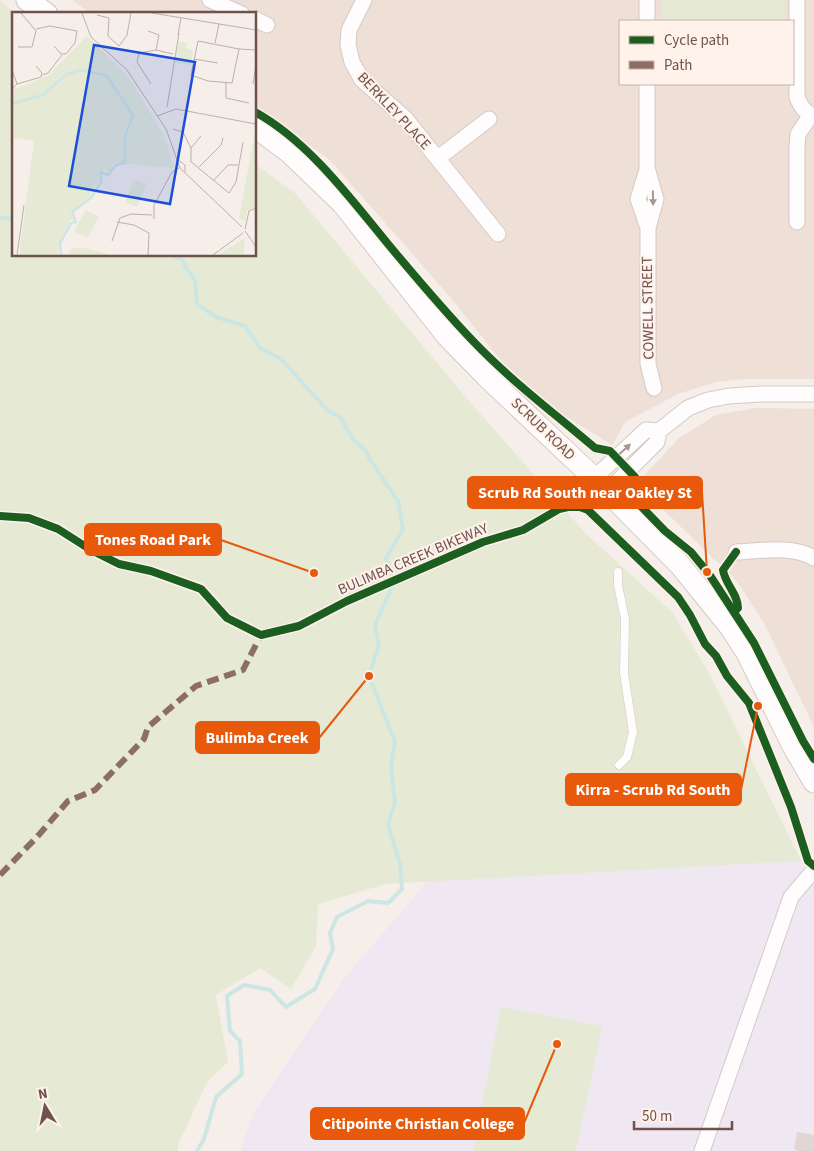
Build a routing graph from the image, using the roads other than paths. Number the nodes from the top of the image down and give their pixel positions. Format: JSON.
{"nodes":[{"id":1,"x":27,"y":0,"type":"edge"},
{"id":2,"x":210,"y":0,"type":"edge"},
{"id":3,"x":364,"y":0,"type":"edge"},
{"id":4,"x":647,"y":0,"type":"edge"},
{"id":5,"x":797,"y":0,"type":"edge"},
{"id":6,"x":44,"y":12,"type":"edge"},
{"id":7,"x":237,"y":12,"type":"edge"},
{"id":8,"x":647,"y":20,"type":"edge"},
{"id":9,"x":647,"y":85,"type":"edge"},
{"id":10,"x":812,"y":115,"type":"edge"},
{"id":11,"x":489,"y":119,"type":"dead end"},
{"id":12,"x":256,"y":128,"type":"edge"},
{"id":13,"x":438,"y":158,"type":"junction"},
{"id":14,"x":797,"y":222,"type":"dead end"},
{"id":15,"x":498,"y":234,"type":"dead end"},
{"id":16,"x":654,"y":388,"type":"dead end"},
{"id":17,"x":814,"y":394,"type":"edge"},
{"id":18,"x":600,"y":485,"type":"junction"},
{"id":19,"x":736,"y":552,"type":"dead end"},
{"id":20,"x":814,"y":558,"type":"edge"},
{"id":21,"x":618,"y":572,"type":"dead end"},
{"id":22,"x":619,"y":765,"type":"dead end"},
{"id":23,"x":814,"y":782,"type":"edge"},
{"id":24,"x":814,"y":870,"type":"edge"},
{"id":25,"x":702,"y":1151,"type":"edge"}],
"edges":[{"from":1,"to":6,"type":"street"},
{"from":2,"to":7,"type":"street"},
{"from":3,"to":13,"type":"street","name":"BERKLEY PLACE"},
{"from":4,"to":8,"type":"street"},
{"from":5,"to":10,"type":"street"},
{"from":9,"to":16,"type":"street","name":"COWELL STREET"},
{"from":10,"to":14,"type":"street"},
{"from":11,"to":13,"type":"street"},
{"from":12,"to":18,"type":"street","name":"SCRUB ROAD"},
{"from":13,"to":15,"type":"street","name":"BERKLEY PLACE"},
{"from":17,"to":18,"type":"street"},
{"from":18,"to":23,"type":"street","name":"SCRUB ROAD"},
{"from":19,"to":20,"type":"street"},
{"from":21,"to":22,"type":"lane"},
{"from":24,"to":25,"type":"street"}]}
